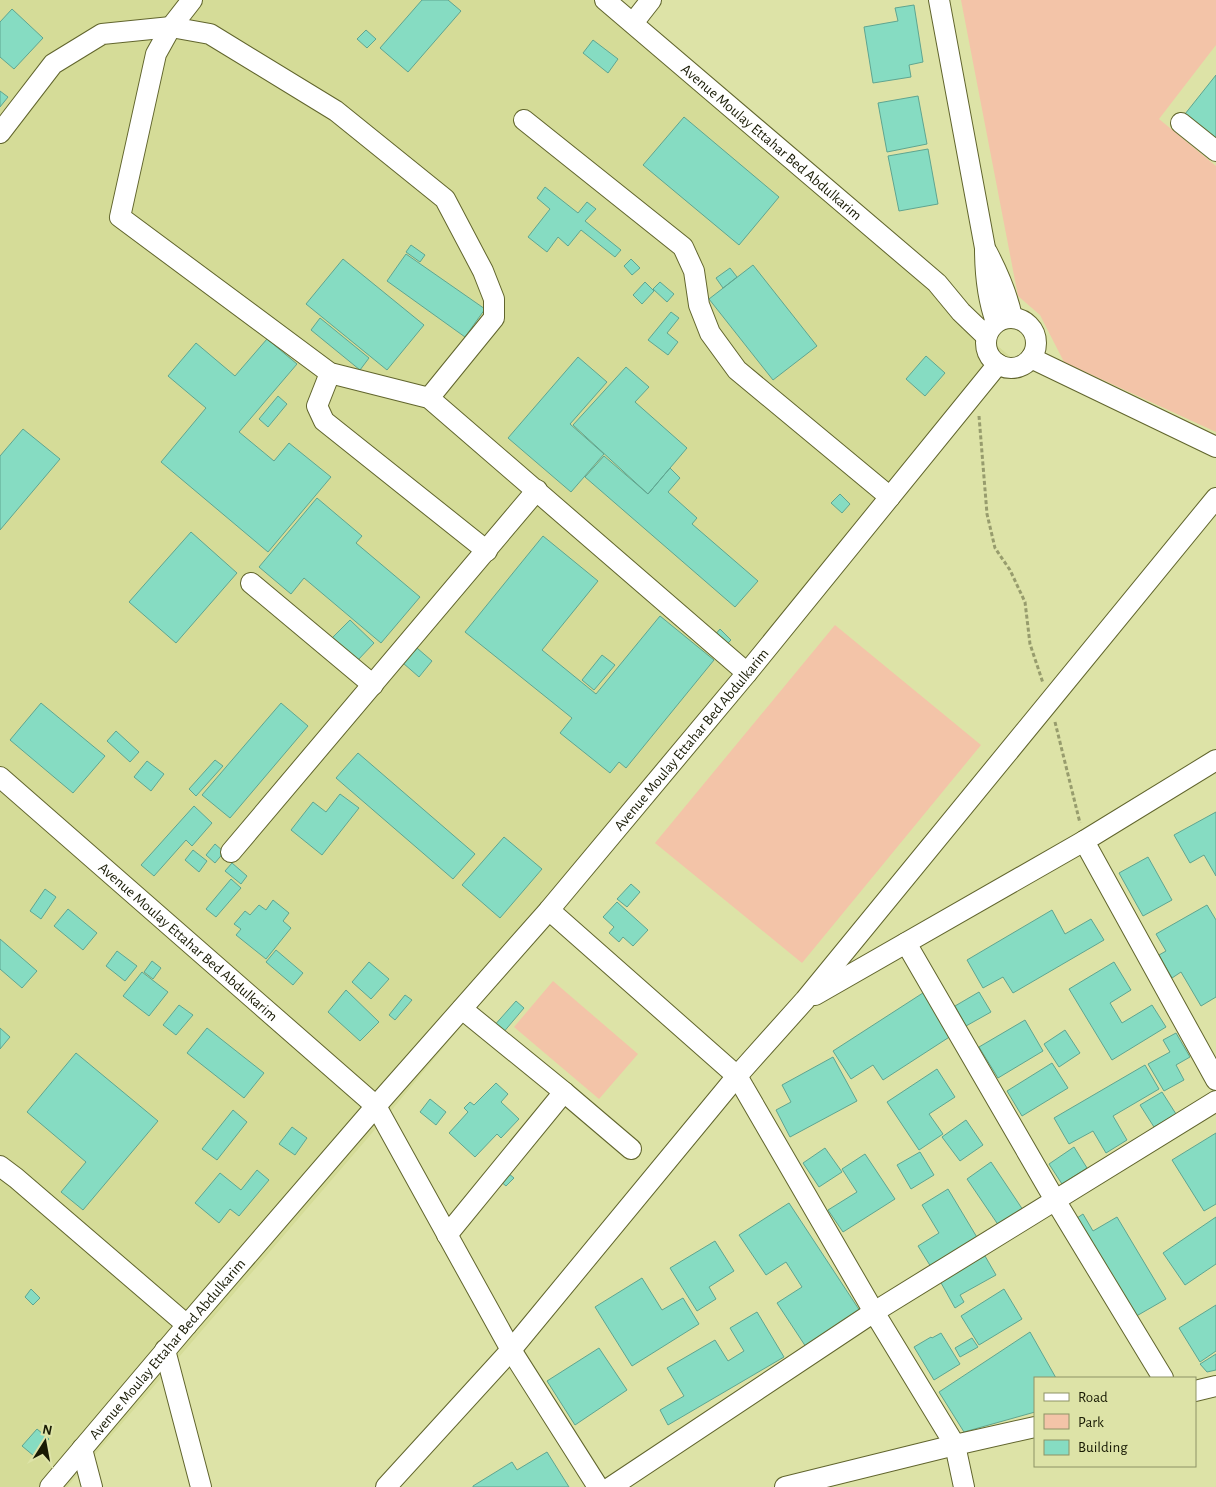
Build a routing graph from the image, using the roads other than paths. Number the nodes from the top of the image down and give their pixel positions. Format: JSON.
{"nodes":[{"id":1,"x":192,"y":0,"type":"edge"},
{"id":2,"x":606,"y":0,"type":"edge"},
{"id":3,"x":651,"y":0,"type":"edge"},
{"id":4,"x":939,"y":0,"type":"edge"},
{"id":5,"x":633,"y":23,"type":"junction"},
{"id":6,"x":171,"y":27,"type":"junction"},
{"id":7,"x":524,"y":120,"type":"dead end"},
{"id":8,"x":1181,"y":123,"type":"dead end"},
{"id":9,"x":0,"y":133,"type":"edge"},
{"id":10,"x":1216,"y":152,"type":"edge"},
{"id":11,"x":997,"y":325,"type":"junction"},
{"id":12,"x":1031,"y":358,"type":"junction"},
{"id":13,"x":998,"y":364,"type":"junction"},
{"id":14,"x":330,"y":373,"type":"junction"},
{"id":15,"x":429,"y":398,"type":"junction"},
{"id":16,"x":1216,"y":447,"type":"edge"},
{"id":17,"x":537,"y":490,"type":"junction"},
{"id":18,"x":890,"y":497,"type":"junction"},
{"id":19,"x":1216,"y":498,"type":"edge"},
{"id":20,"x":487,"y":551,"type":"junction"},
{"id":21,"x":252,"y":583,"type":"dead end"},
{"id":22,"x":747,"y":672,"type":"junction"},
{"id":23,"x":373,"y":685,"type":"junction"},
{"id":24,"x":1216,"y":760,"type":"edge"},
{"id":25,"x":0,"y":777,"type":"edge"},
{"id":26,"x":1084,"y":841,"type":"junction"},
{"id":27,"x":231,"y":852,"type":"dead end"},
{"id":28,"x":549,"y":910,"type":"junction"},
{"id":29,"x":906,"y":943,"type":"junction"},
{"id":30,"x":805,"y":1000,"type":"junction"},
{"id":31,"x":462,"y":1010,"type":"junction"},
{"id":32,"x":737,"y":1076,"type":"junction"},
{"id":33,"x":1216,"y":1080,"type":"edge"},
{"id":34,"x":564,"y":1092,"type":"junction"},
{"id":35,"x":1216,"y":1101,"type":"edge"},
{"id":36,"x":376,"y":1106,"type":"junction"},
{"id":37,"x":631,"y":1148,"type":"dead end"},
{"id":38,"x":0,"y":1166,"type":"edge"},
{"id":39,"x":1055,"y":1200,"type":"junction"},
{"id":40,"x":448,"y":1235,"type":"junction"},
{"id":41,"x":874,"y":1312,"type":"junction"},
{"id":42,"x":187,"y":1325,"type":"junction"},
{"id":43,"x":165,"y":1350,"type":"junction"},
{"id":44,"x":511,"y":1350,"type":"junction"},
{"id":45,"x":1162,"y":1377,"type":"edge"},
{"id":46,"x":1216,"y":1386,"type":"edge"},
{"id":47,"x":1196,"y":1391,"type":"edge"},
{"id":48,"x":1034,"y":1427,"type":"edge"},
{"id":49,"x":955,"y":1445,"type":"junction"},
{"id":50,"x":82,"y":1449,"type":"junction"},
{"id":51,"x":50,"y":1487,"type":"edge"},
{"id":52,"x":92,"y":1487,"type":"edge"},
{"id":53,"x":201,"y":1487,"type":"edge"},
{"id":54,"x":386,"y":1487,"type":"edge"},
{"id":55,"x":598,"y":1487,"type":"edge"},
{"id":56,"x":610,"y":1487,"type":"edge"},
{"id":57,"x":785,"y":1487,"type":"edge"},
{"id":58,"x":964,"y":1487,"type":"edge"}],
"edges":[{"from":1,"to":6,"type":"street"},
{"from":2,"to":5,"type":"street","name":"Avenue Moulay Ettahar Bed Abdulkarim"},
{"from":3,"to":5,"type":"street"},
{"from":4,"to":11,"type":"street"},
{"from":5,"to":11,"type":"street","name":"Avenue Moulay Ettahar Bed Abdulkarim"},
{"from":6,"to":9,"type":"street"},
{"from":6,"to":14,"type":"street"},
{"from":6,"to":15,"type":"street"},
{"from":7,"to":18,"type":"street"},
{"from":8,"to":10,"type":"street"},
{"from":11,"to":12,"type":"street"},
{"from":11,"to":13,"type":"street"},
{"from":12,"to":13,"type":"street"},
{"from":12,"to":16,"type":"street"},
{"from":13,"to":18,"type":"street","name":"Avenue Moulay Ettahar Bed Abdulkarim"},
{"from":14,"to":15,"type":"street"},
{"from":14,"to":20,"type":"street"},
{"from":15,"to":17,"type":"street"},
{"from":17,"to":20,"type":"street"},
{"from":17,"to":22,"type":"street"},
{"from":18,"to":22,"type":"street","name":"Avenue Moulay Ettahar Bed Abdulkarim"},
{"from":19,"to":30,"type":"street"},
{"from":20,"to":23,"type":"street"},
{"from":21,"to":23,"type":"street"},
{"from":22,"to":28,"type":"street","name":"Avenue Moulay Ettahar Bed Abdulkarim"},
{"from":23,"to":27,"type":"street"},
{"from":24,"to":26,"type":"street"},
{"from":25,"to":36,"type":"street","name":"Avenue Moulay Ettahar Bed Abdulkarim"},
{"from":26,"to":29,"type":"street"},
{"from":26,"to":33,"type":"street"},
{"from":28,"to":31,"type":"street","name":"Avenue Moulay Ettahar Bed Abdulkarim"},
{"from":28,"to":32,"type":"street"},
{"from":29,"to":30,"type":"street"},
{"from":29,"to":39,"type":"street"},
{"from":30,"to":32,"type":"street"},
{"from":31,"to":34,"type":"street"},
{"from":31,"to":36,"type":"street","name":"Avenue Moulay Ettahar Bed Abdulkarim"},
{"from":32,"to":41,"type":"street"},
{"from":32,"to":44,"type":"street"},
{"from":34,"to":37,"type":"street"},
{"from":34,"to":40,"type":"street"},
{"from":35,"to":39,"type":"street"},
{"from":36,"to":40,"type":"street"},
{"from":36,"to":42,"type":"street","name":"Avenue Moulay Ettahar Bed Abdulkarim"},
{"from":38,"to":42,"type":"street"},
{"from":39,"to":41,"type":"street"},
{"from":39,"to":45,"type":"street"},
{"from":40,"to":44,"type":"street"},
{"from":41,"to":49,"type":"street"},
{"from":41,"to":56,"type":"street"},
{"from":42,"to":43,"type":"street","name":"Avenue Moulay Ettahar Bed Abdulkarim"},
{"from":43,"to":50,"type":"street","name":"Avenue Moulay Ettahar Bed Abdulkarim"},
{"from":43,"to":53,"type":"street"},
{"from":44,"to":54,"type":"street"},
{"from":44,"to":55,"type":"street"},
{"from":46,"to":47,"type":"street"},
{"from":48,"to":49,"type":"street"},
{"from":49,"to":57,"type":"street"},
{"from":49,"to":58,"type":"street"},
{"from":50,"to":51,"type":"street"},
{"from":50,"to":52,"type":"street","name":"Avenue Moulay Ettahar Bed Abdulkarim"}]}
